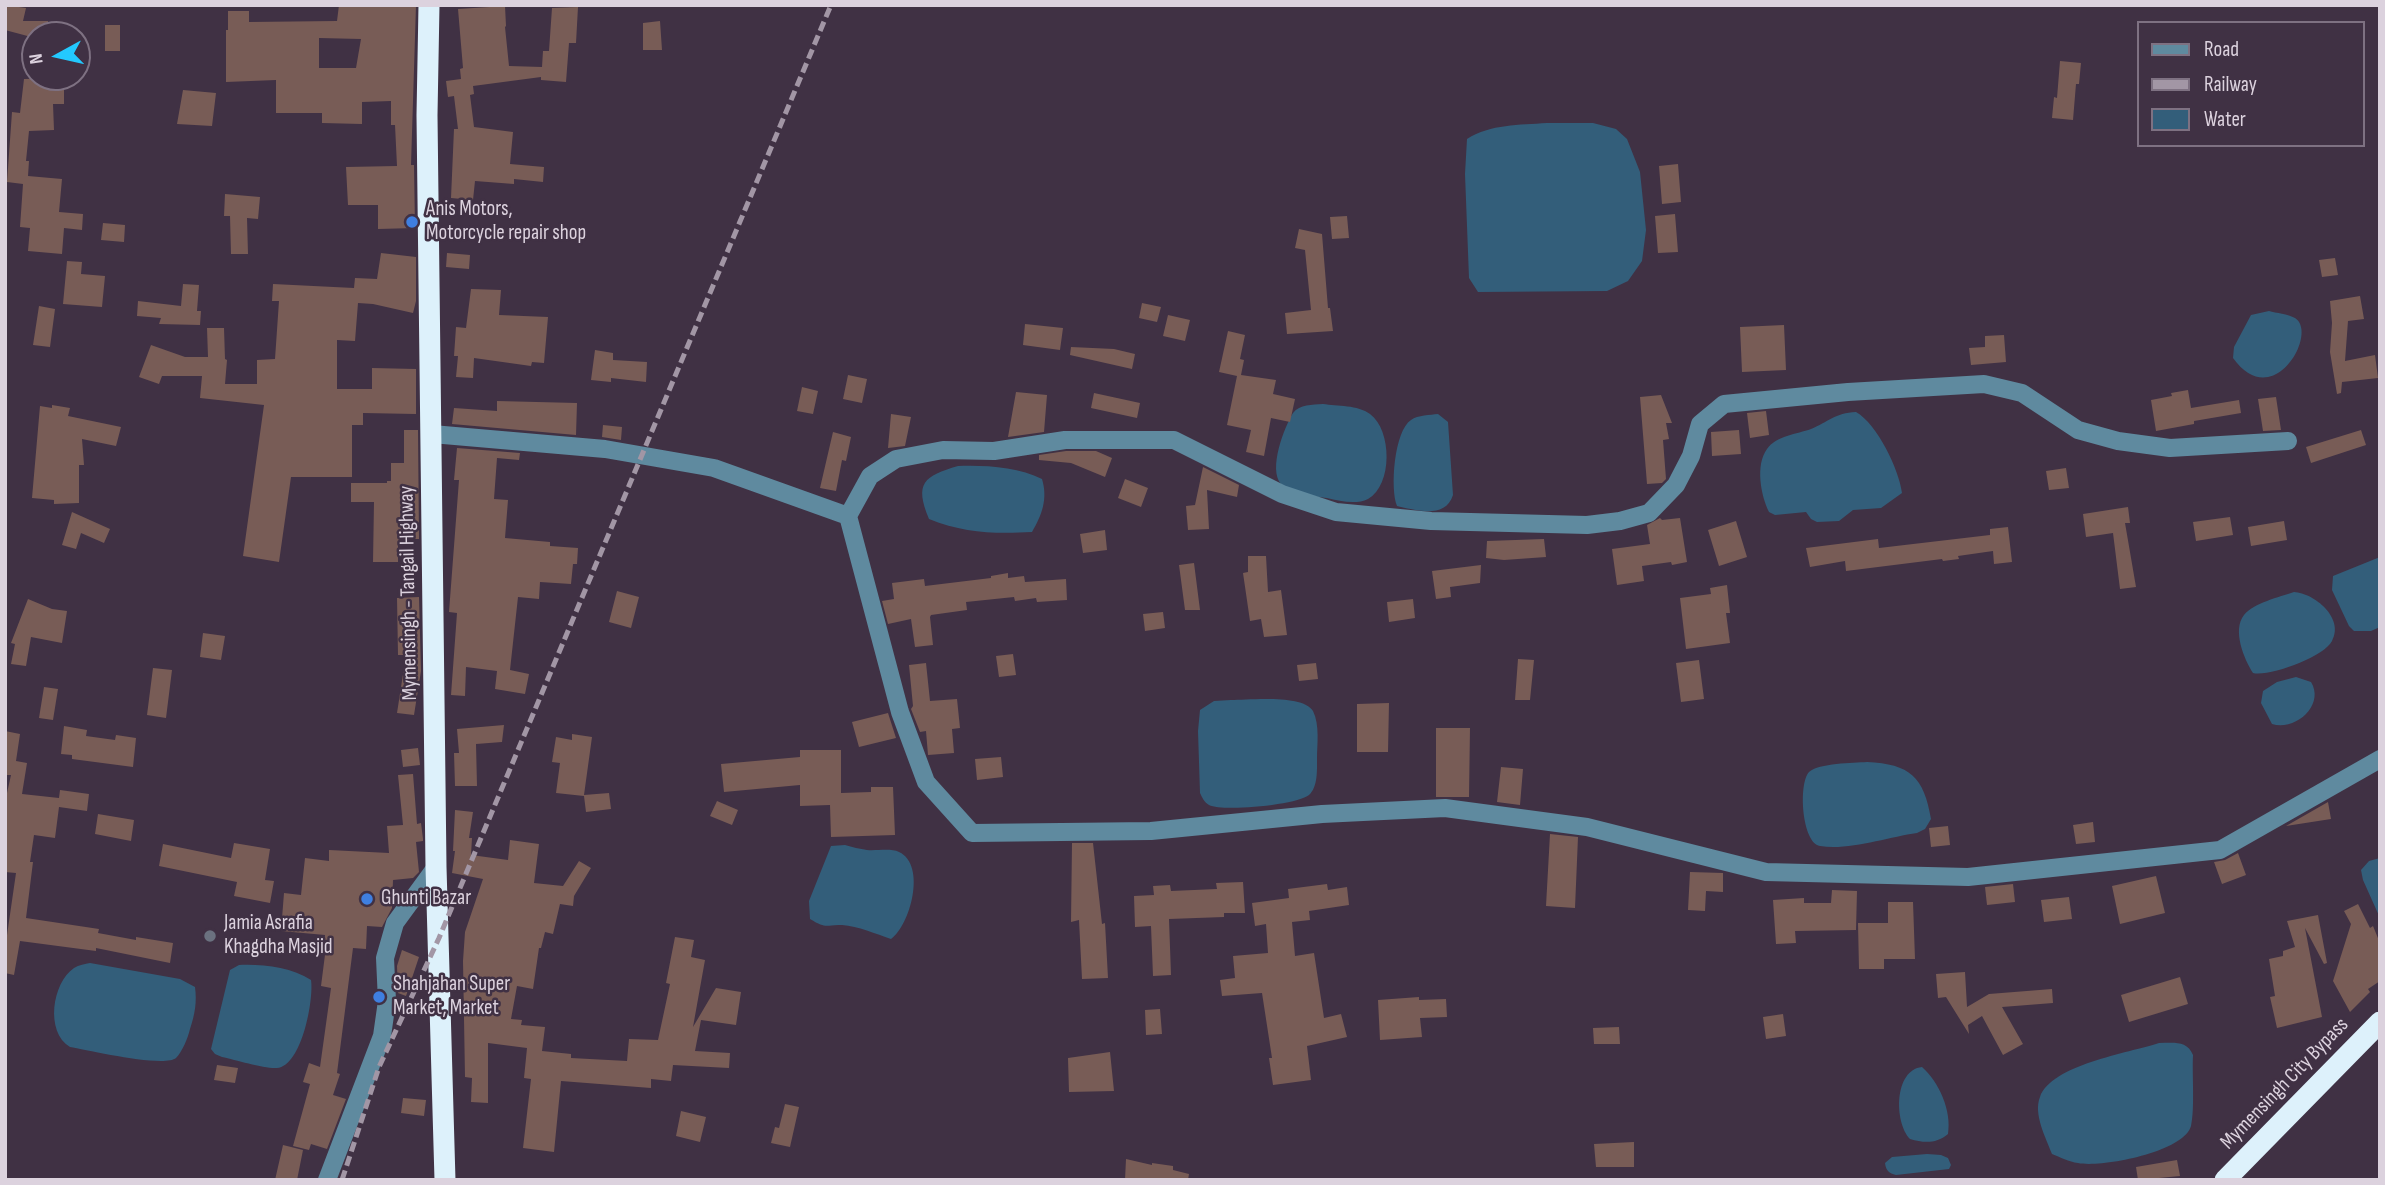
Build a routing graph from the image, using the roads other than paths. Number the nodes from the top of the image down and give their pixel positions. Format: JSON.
{"nodes":[{"id":1,"x":429,"y":5,"type":"edge"},
{"id":2,"x":432,"y":434,"type":"junction"},
{"id":3,"x":2288,"y":441,"type":"dead end"},
{"id":4,"x":848,"y":516,"type":"junction"},
{"id":5,"x":2380,"y":759,"type":"edge"},
{"id":6,"x":436,"y":867,"type":"junction"},
{"id":7,"x":2380,"y":1022,"type":"edge"},
{"id":8,"x":327,"y":1180,"type":"edge"},
{"id":9,"x":445,"y":1180,"type":"edge"},
{"id":10,"x":2225,"y":1180,"type":"edge"}],
"edges":[{"from":1,"to":2,"type":"highway","name":"Mymensingh - Tangail Highway"},
{"from":2,"to":4,"type":"street"},
{"from":2,"to":6,"type":"highway","name":"Mymensingh - Tangail Highway"},
{"from":3,"to":4,"type":"street"},
{"from":4,"to":5,"type":"street"},
{"from":6,"to":8,"type":"street"},
{"from":6,"to":9,"type":"highway","name":"Mymensingh - Tangail Highway"},
{"from":7,"to":10,"type":"highway","name":"Mymensingh City Bypass"}]}
